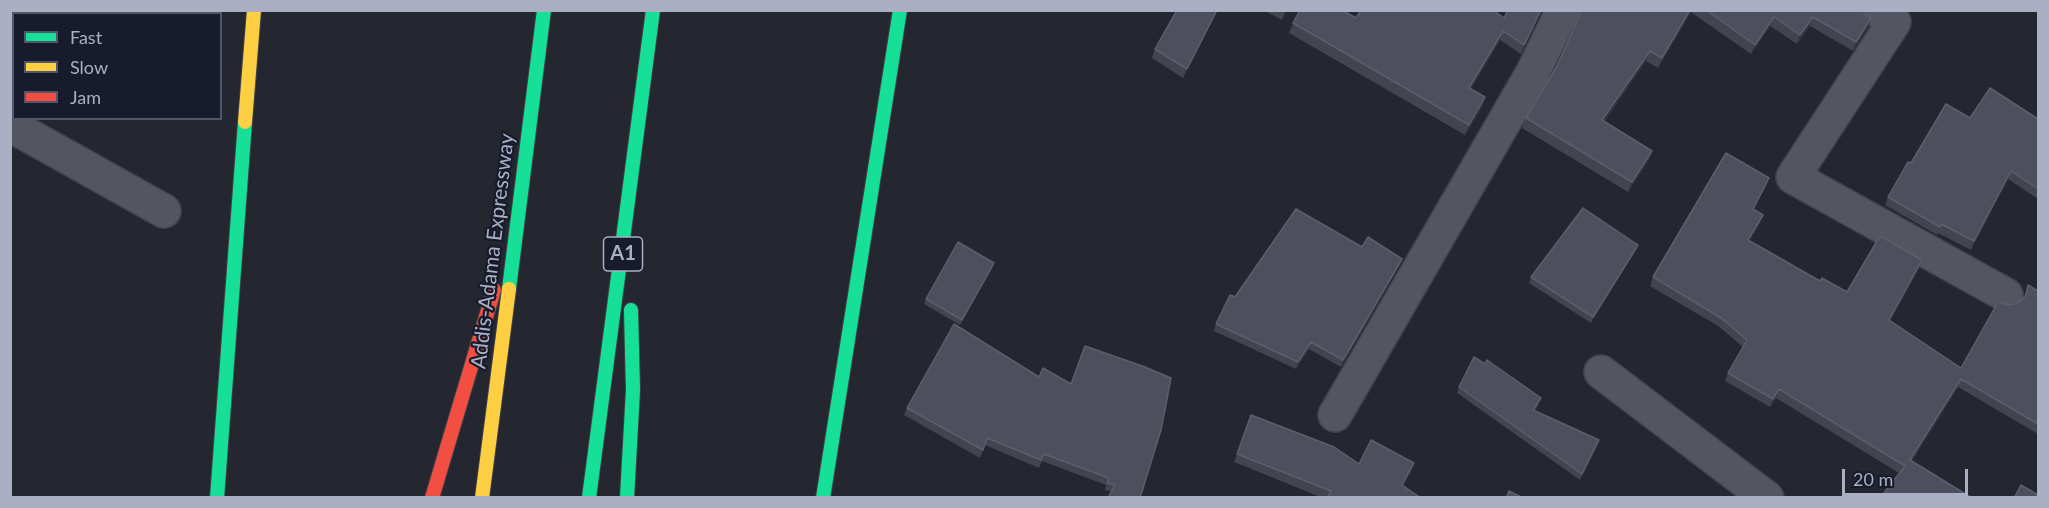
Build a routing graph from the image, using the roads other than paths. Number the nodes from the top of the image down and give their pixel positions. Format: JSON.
{"nodes":[{"id":1,"x":254,"y":10,"type":"edge"},
{"id":2,"x":544,"y":10,"type":"edge"},
{"id":3,"x":653,"y":10,"type":"edge"},
{"id":4,"x":900,"y":10,"type":"edge"},
{"id":5,"x":1563,"y":10,"type":"edge"},
{"id":6,"x":1876,"y":10,"type":"edge"},
{"id":7,"x":10,"y":124,"type":"edge"},
{"id":8,"x":522,"y":199,"type":"junction"},
{"id":9,"x":629,"y":204,"type":"junction"},
{"id":10,"x":164,"y":211,"type":"dead end"},
{"id":11,"x":2006,"y":295,"type":"dead end"},
{"id":12,"x":1601,"y":372,"type":"dead end"},
{"id":13,"x":1335,"y":415,"type":"dead end"},
{"id":14,"x":217,"y":498,"type":"edge"},
{"id":15,"x":432,"y":498,"type":"edge"},
{"id":16,"x":482,"y":498,"type":"edge"},
{"id":17,"x":589,"y":498,"type":"edge"},
{"id":18,"x":627,"y":498,"type":"edge"},
{"id":19,"x":823,"y":498,"type":"edge"},
{"id":20,"x":1767,"y":498,"type":"edge"}],
"edges":[{"from":1,"to":14,"type":"main road"},
{"from":2,"to":8,"type":"main road","name":"Addis-Adama Expressway"},
{"from":3,"to":9,"type":"main road","number":"A1"},
{"from":4,"to":19,"type":"main road"},
{"from":5,"to":13,"type":"street"},
{"from":6,"to":11,"type":"street"},
{"from":7,"to":10,"type":"street"},
{"from":8,"to":15,"type":"main road"},
{"from":8,"to":16,"type":"main road","name":"Addis-Adama Expressway"},
{"from":9,"to":17,"type":"main road","number":"A1"},
{"from":9,"to":18,"type":"main road"},
{"from":12,"to":20,"type":"street"}]}
